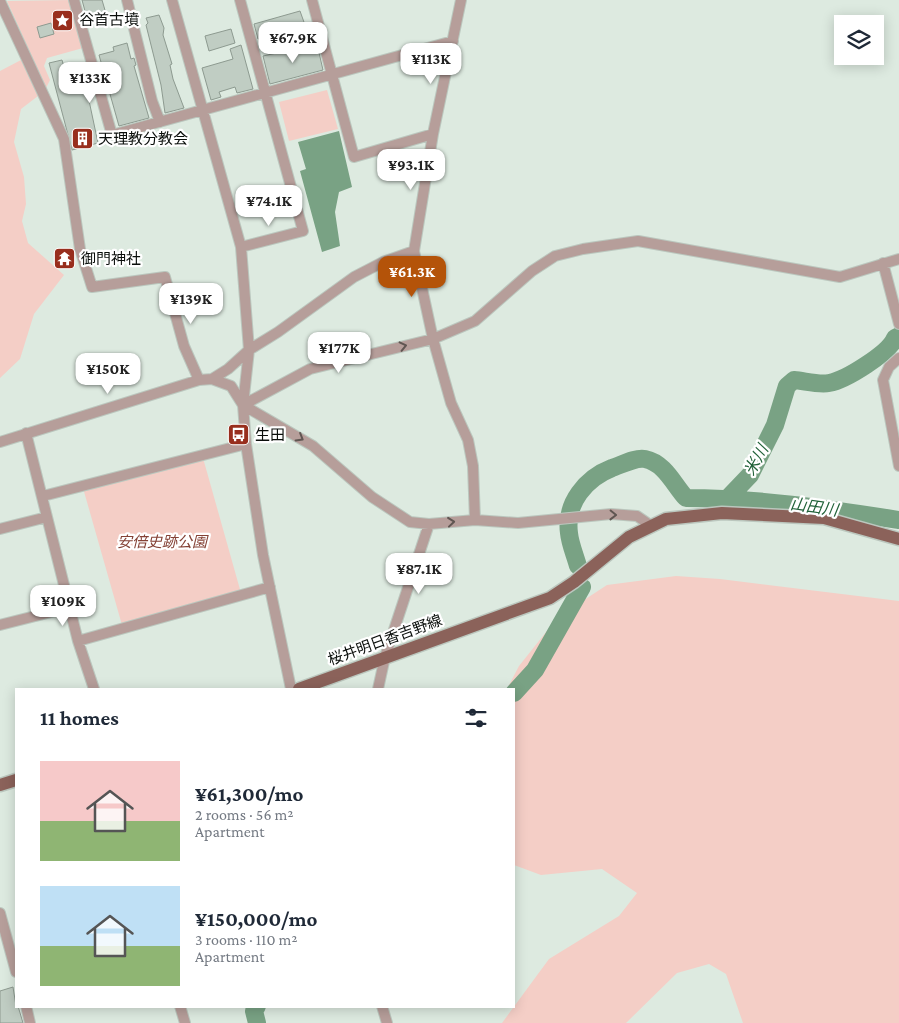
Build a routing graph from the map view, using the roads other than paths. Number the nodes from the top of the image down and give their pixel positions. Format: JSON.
{"nodes":[{"id":1,"x":74,"y":0,"type":"edge"},
{"id":2,"x":127,"y":0,"type":"edge"},
{"id":3,"x":172,"y":0,"type":"edge"},
{"id":4,"x":240,"y":0,"type":"edge"},
{"id":5,"x":312,"y":0,"type":"edge"},
{"id":6,"x":461,"y":0,"type":"edge"},
{"id":7,"x":0,"y":2,"type":"edge"},
{"id":8,"x":453,"y":41,"type":"junction"},
{"id":9,"x":333,"y":74,"type":"junction"},
{"id":10,"x":265,"y":92,"type":"junction"},
{"id":11,"x":203,"y":109,"type":"junction"},
{"id":12,"x":160,"y":122,"type":"junction"},
{"id":13,"x":433,"y":134,"type":"junction"},
{"id":14,"x":240,"y":247,"type":"junction"},
{"id":15,"x":414,"y":251,"type":"junction"},
{"id":16,"x":899,"y":259,"type":"edge"},
{"id":17,"x":883,"y":263,"type":"junction"},
{"id":18,"x":899,"y":324,"type":"edge"},
{"id":19,"x":433,"y":340,"type":"junction"},
{"id":20,"x":249,"y":350,"type":"junction"},
{"id":21,"x":899,"y":358,"type":"edge"},
{"id":22,"x":212,"y":379,"type":"junction"},
{"id":23,"x":199,"y":380,"type":"junction"},
{"id":24,"x":243,"y":405,"type":"junction"},
{"id":25,"x":26,"y":433,"type":"junction"},
{"id":26,"x":0,"y":442,"type":"edge"},
{"id":27,"x":246,"y":444,"type":"junction"},
{"id":28,"x":899,"y":466,"type":"edge"},
{"id":29,"x":43,"y":496,"type":"junction"},
{"id":30,"x":47,"y":517,"type":"junction"},
{"id":31,"x":475,"y":520,"type":"junction"},
{"id":32,"x":429,"y":524,"type":"junction"},
{"id":33,"x":650,"y":525,"type":"junction"},
{"id":34,"x":0,"y":529,"type":"edge"},
{"id":35,"x":899,"y":538,"type":"edge"},
{"id":36,"x":270,"y":587,"type":"junction"},
{"id":37,"x":71,"y":608,"type":"junction"},
{"id":38,"x":0,"y":625,"type":"edge"},
{"id":39,"x":78,"y":641,"type":"junction"},
{"id":40,"x":386,"y":657,"type":"junction"},
{"id":41,"x":94,"y":688,"type":"edge"},
{"id":42,"x":291,"y":688,"type":"edge"},
{"id":43,"x":302,"y":688,"type":"edge"},
{"id":44,"x":378,"y":688,"type":"edge"},
{"id":45,"x":15,"y":780,"type":"edge"},
{"id":46,"x":0,"y":785,"type":"edge"},
{"id":47,"x":0,"y":913,"type":"edge"},
{"id":48,"x":9,"y":949,"type":"edge"},
{"id":49,"x":15,"y":969,"type":"edge"},
{"id":50,"x":26,"y":1008,"type":"edge"},
{"id":51,"x":181,"y":1008,"type":"edge"},
{"id":52,"x":383,"y":1008,"type":"edge"},
{"id":53,"x":30,"y":1023,"type":"edge"},
{"id":54,"x":185,"y":1023,"type":"edge"},
{"id":55,"x":387,"y":1023,"type":"edge"}],
"edges":[{"from":1,"to":12,"type":"street"},
{"from":2,"to":12,"type":"street"},
{"from":3,"to":11,"type":"street"},
{"from":4,"to":10,"type":"street"},
{"from":5,"to":9,"type":"street"},
{"from":6,"to":8,"type":"street"},
{"from":7,"to":23,"type":"street"},
{"from":8,"to":9,"type":"street"},
{"from":8,"to":13,"type":"street"},
{"from":9,"to":10,"type":"street"},
{"from":9,"to":13,"type":"street"},
{"from":10,"to":11,"type":"street"},
{"from":10,"to":14,"type":"street"},
{"from":11,"to":12,"type":"street"},
{"from":11,"to":14,"type":"street"},
{"from":13,"to":15,"type":"street"},
{"from":14,"to":20,"type":"street"},
{"from":15,"to":19,"type":"street"},
{"from":15,"to":20,"type":"street"},
{"from":16,"to":17,"type":"street"},
{"from":17,"to":18,"type":"street"},
{"from":17,"to":19,"type":"street"},
{"from":24,"to":19,"type":"street","one_way":true},
{"from":19,"to":31,"type":"street"},
{"from":20,"to":22,"type":"street"},
{"from":20,"to":24,"type":"street"},
{"from":21,"to":28,"type":"street"},
{"from":22,"to":23,"type":"street"},
{"from":22,"to":24,"type":"street"},
{"from":23,"to":25,"type":"street"},
{"from":24,"to":27,"type":"street"},
{"from":24,"to":32,"type":"street","one_way":true},
{"from":25,"to":26,"type":"street"},
{"from":25,"to":29,"type":"street"},
{"from":27,"to":29,"type":"street"},
{"from":27,"to":36,"type":"street"},
{"from":29,"to":30,"type":"street"},
{"from":30,"to":34,"type":"street"},
{"from":30,"to":37,"type":"street"},
{"from":32,"to":31,"type":"street","one_way":true},
{"from":31,"to":33,"type":"street","one_way":true},
{"from":32,"to":40,"type":"street"},
{"from":33,"to":35,"type":"main road","name":"桜井明日香吉野線"},
{"from":33,"to":40,"type":"main road","name":"桜井明日香吉野線"},
{"from":36,"to":39,"type":"street"},
{"from":36,"to":42,"type":"street"},
{"from":37,"to":38,"type":"street"},
{"from":37,"to":39,"type":"street"},
{"from":39,"to":41,"type":"street"},
{"from":40,"to":43,"type":"main road","name":"桜井明日香吉野線"},
{"from":40,"to":44,"type":"street"},
{"from":45,"to":46,"type":"main road"},
{"from":47,"to":48,"type":"street"},
{"from":48,"to":49,"type":"street"},
{"from":50,"to":53,"type":"street"},
{"from":51,"to":54,"type":"street"},
{"from":52,"to":55,"type":"street"}]}
